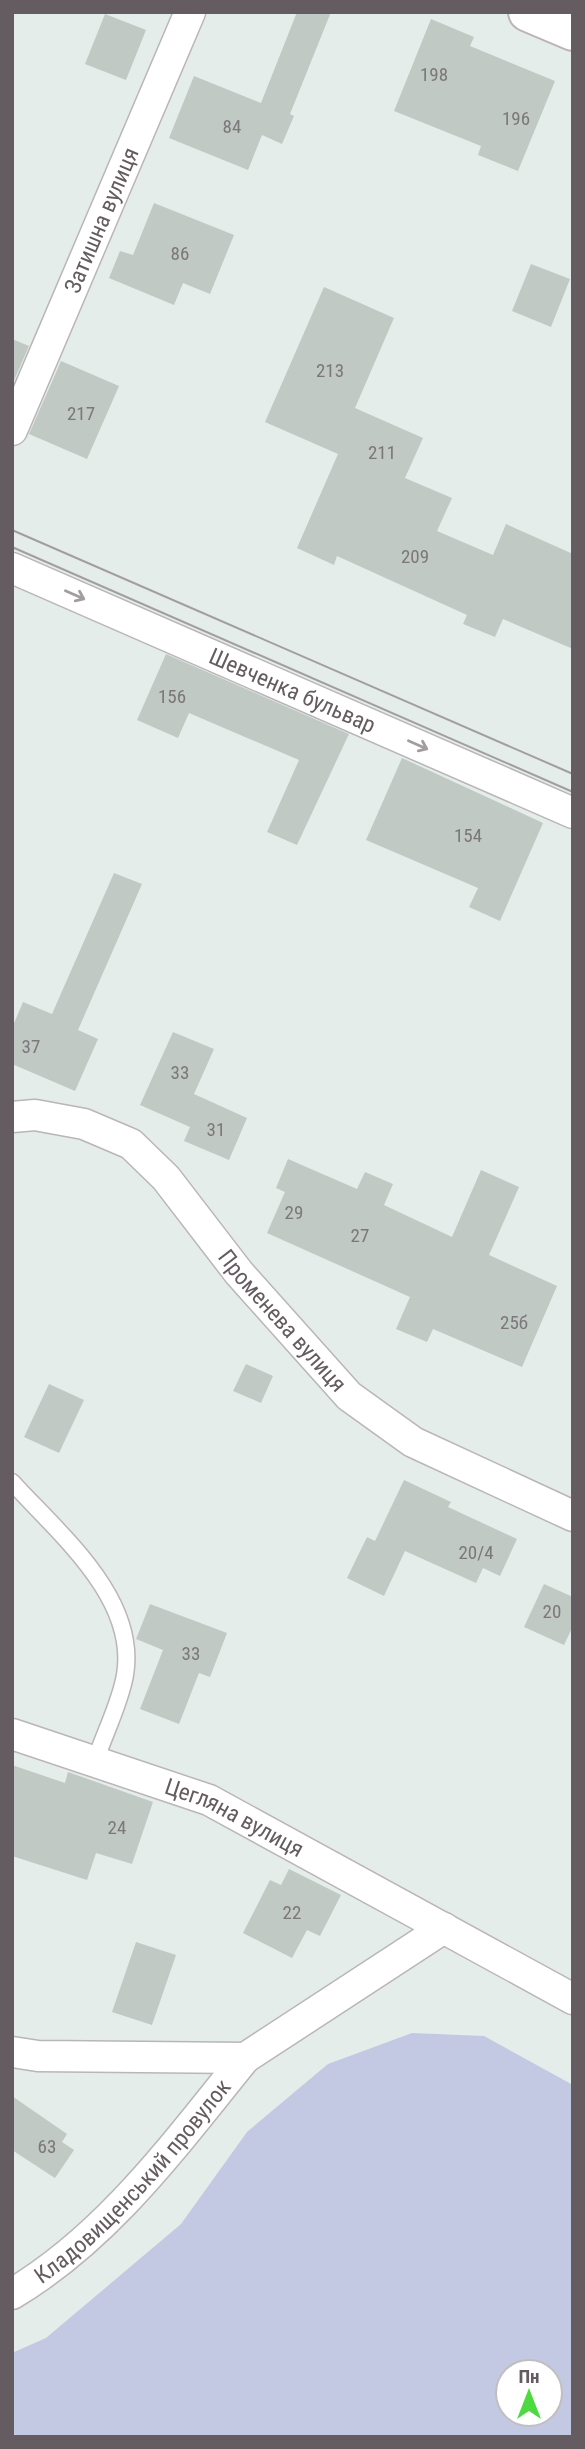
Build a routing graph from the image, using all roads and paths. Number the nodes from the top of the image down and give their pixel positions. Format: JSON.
{"nodes":[{"id":1,"x":190,"y":12,"type":"edge"},
{"id":2,"x":528,"y":12,"type":"edge"},
{"id":3,"x":573,"y":31,"type":"edge"},
{"id":4,"x":12,"y":430,"type":"edge"},
{"id":5,"x":12,"y":568,"type":"edge"},
{"id":6,"x":573,"y":813,"type":"edge"},
{"id":7,"x":12,"y":1117,"type":"edge"},
{"id":8,"x":12,"y":1482,"type":"edge"},
{"id":9,"x":573,"y":1516,"type":"edge"},
{"id":10,"x":12,"y":1734,"type":"edge"},
{"id":11,"x":95,"y":1762,"type":"junction"},
{"id":12,"x":444,"y":1928,"type":"junction"},
{"id":13,"x":573,"y":1999,"type":"edge"},
{"id":14,"x":12,"y":2052,"type":"edge"},
{"id":15,"x":245,"y":2058,"type":"junction"},
{"id":16,"x":12,"y":2294,"type":"edge"}],
"edges":[{"from":1,"to":4,"type":"street","name":"Затишна вулиця"},
{"from":2,"to":3,"type":"street"},
{"from":5,"to":6,"type":"street","name":"Шевченка бульвар","one_way":true},
{"from":7,"to":9,"type":"street","name":"Променева вулиця"},
{"from":8,"to":11,"type":"lane"},
{"from":10,"to":11,"type":"street","name":"Цегляна вулиця"},
{"from":11,"to":12,"type":"street","name":"Цегляна вулиця"},
{"from":12,"to":13,"type":"street","name":"Цегляна вулиця"},
{"from":12,"to":15,"type":"street"},
{"from":14,"to":15,"type":"street"},
{"from":15,"to":16,"type":"street","name":"Кладовищенський провулок"}]}
